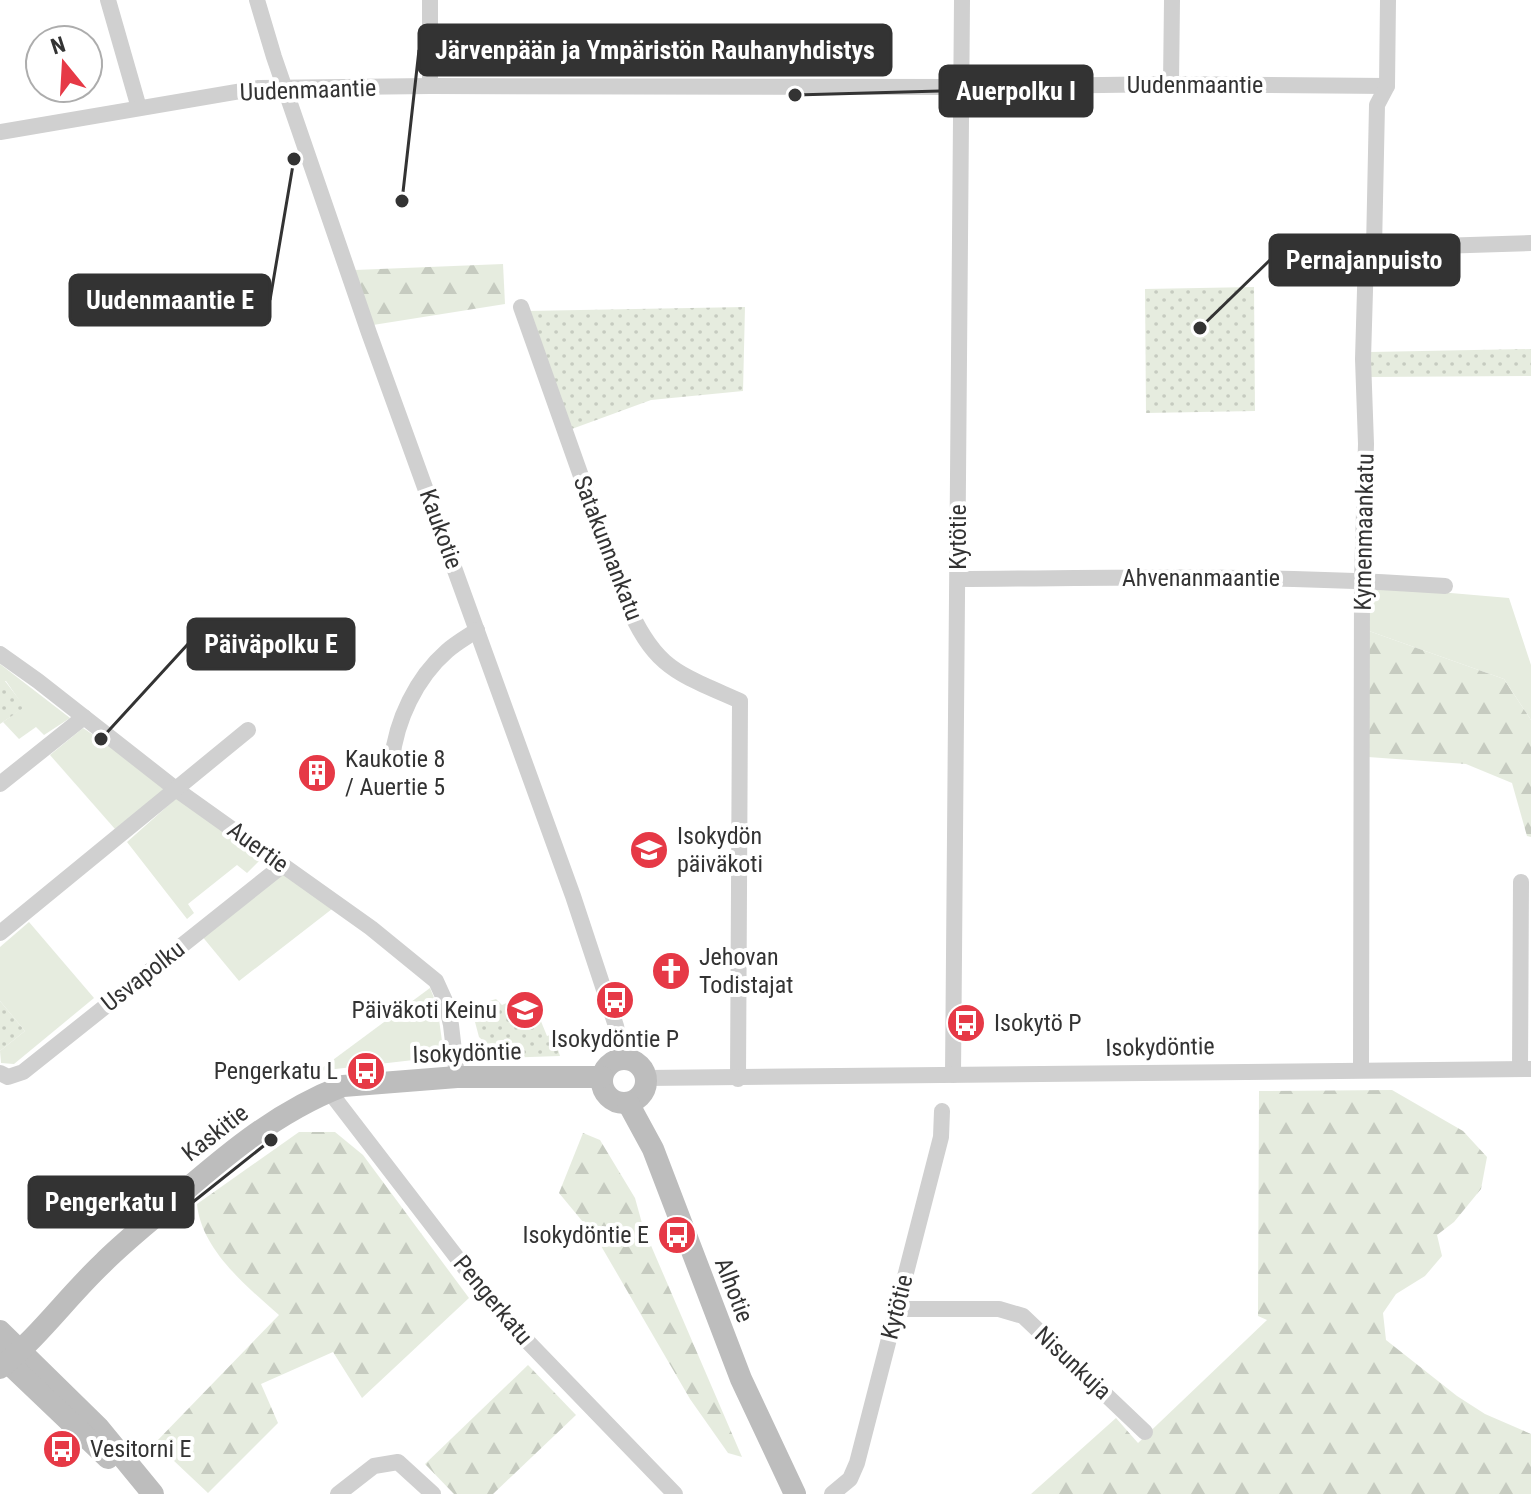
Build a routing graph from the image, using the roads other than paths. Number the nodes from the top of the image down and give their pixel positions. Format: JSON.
{"nodes":[{"id":1,"x":108,"y":0,"type":"edge"},
{"id":2,"x":257,"y":0,"type":"edge"},
{"id":3,"x":430,"y":0,"type":"edge"},
{"id":4,"x":962,"y":0,"type":"edge"},
{"id":5,"x":1172,"y":0,"type":"edge"},
{"id":6,"x":1388,"y":0,"type":"edge"},
{"id":7,"x":1171,"y":84,"type":"junction"},
{"id":8,"x":430,"y":86,"type":"junction"},
{"id":9,"x":1387,"y":86,"type":"junction"},
{"id":10,"x":960,"y":87,"type":"junction"},
{"id":11,"x":285,"y":88,"type":"junction"},
{"id":12,"x":139,"y":108,"type":"junction"},
{"id":13,"x":0,"y":132,"type":"edge"},
{"id":14,"x":1531,"y":243,"type":"edge"},
{"id":15,"x":1374,"y":248,"type":"junction"},
{"id":16,"x":521,"y":307,"type":"dead end"},
{"id":17,"x":958,"y":579,"type":"junction"},
{"id":18,"x":1362,"y":580,"type":"junction"},
{"id":19,"x":1445,"y":586,"type":"dead end"},
{"id":20,"x":477,"y":630,"type":"junction"},
{"id":21,"x":0,"y":654,"type":"edge"},
{"id":22,"x":84,"y":717,"type":"junction"},
{"id":23,"x":248,"y":730,"type":"dead end"},
{"id":24,"x":392,"y":760,"type":"dead end"},
{"id":25,"x":0,"y":784,"type":"edge"},
{"id":26,"x":177,"y":790,"type":"junction"},
{"id":27,"x":283,"y":865,"type":"junction"},
{"id":28,"x":1521,"y":882,"type":"dead end"},
{"id":29,"x":0,"y":933,"type":"edge"},
{"id":30,"x":623,"y":1059,"type":"junction"},
{"id":31,"x":1525,"y":1069,"type":"edge"},
{"id":32,"x":1361,"y":1070,"type":"junction"},
{"id":33,"x":0,"y":1073,"type":"edge"},
{"id":34,"x":953,"y":1075,"type":"junction"},
{"id":35,"x":457,"y":1077,"type":"junction"},
{"id":36,"x":602,"y":1077,"type":"junction"},
{"id":37,"x":646,"y":1078,"type":"junction"},
{"id":38,"x":738,"y":1079,"type":"junction"},
{"id":39,"x":382,"y":1082,"type":"joint"},
{"id":40,"x":329,"y":1091,"type":"junction"},
{"id":41,"x":628,"y":1103,"type":"junction"},
{"id":42,"x":942,"y":1111,"type":"dead end"},
{"id":43,"x":896,"y":1309,"type":"junction"},
{"id":44,"x":0,"y":1331,"type":"edge"},
{"id":45,"x":7,"y":1359,"type":"edge"},
{"id":46,"x":1145,"y":1432,"type":"dead end"},
{"id":47,"x":150,"y":1494,"type":"edge"},
{"id":48,"x":338,"y":1494,"type":"edge"},
{"id":49,"x":433,"y":1494,"type":"edge"},
{"id":50,"x":675,"y":1494,"type":"edge"},
{"id":51,"x":795,"y":1494,"type":"edge"},
{"id":52,"x":832,"y":1494,"type":"edge"}],
"edges":[{"from":1,"to":12,"type":"street"},
{"from":2,"to":11,"type":"street","name":"Kaukotie"},
{"from":3,"to":8,"type":"street"},
{"from":4,"to":10,"type":"street","name":"Kytötie"},
{"from":5,"to":7,"type":"street"},
{"from":6,"to":9,"type":"street","name":"Kymenmaankatu"},
{"from":7,"to":9,"type":"street","name":"Uudenmaantie"},
{"from":7,"to":10,"type":"street","name":"Uudenmaantie"},
{"from":8,"to":10,"type":"street","name":"Uudenmaantie"},
{"from":8,"to":11,"type":"street","name":"Uudenmaantie"},
{"from":9,"to":15,"type":"street","name":"Kymenmaankatu"},
{"from":10,"to":17,"type":"street","name":"Kytötie"},
{"from":11,"to":12,"type":"street","name":"Uudenmaantie"},
{"from":11,"to":20,"type":"street","name":"Kaukotie"},
{"from":12,"to":13,"type":"street","name":"Uudenmaantie"},
{"from":14,"to":15,"type":"street"},
{"from":15,"to":18,"type":"street","name":"Kymenmaankatu"},
{"from":16,"to":38,"type":"street","name":"Satakunnankatu"},
{"from":17,"to":18,"type":"street","name":"Ahvenanmaantie"},
{"from":17,"to":34,"type":"street","name":"Kytötie"},
{"from":18,"to":19,"type":"street","name":"Ahvenanmaantie"},
{"from":18,"to":32,"type":"street","name":"Kymenmaankatu"},
{"from":20,"to":24,"type":"street"},
{"from":20,"to":30,"type":"street","name":"Kaukotie"},
{"from":21,"to":22,"type":"street","name":"Auertie"},
{"from":22,"to":25,"type":"street"},
{"from":22,"to":26,"type":"street","name":"Auertie"},
{"from":23,"to":26,"type":"street"},
{"from":26,"to":27,"type":"street","name":"Auertie"},
{"from":26,"to":29,"type":"street"},
{"from":27,"to":33,"type":"street","name":"Usvapolku"},
{"from":27,"to":35,"type":"street","name":"Auertie"},
{"from":28,"to":31,"type":"street"},
{"from":30,"to":36,"type":"street"},
{"from":30,"to":37,"type":"street"},
{"from":31,"to":32,"type":"street","name":"Isokydöntie"},
{"from":32,"to":34,"type":"street","name":"Isokydöntie"},
{"from":34,"to":38,"type":"street","name":"Isokydöntie"},
{"from":35,"to":36,"type":"street","name":"Isokydöntie"},
{"from":35,"to":39,"type":"street","name":"Isokydöntie"},
{"from":36,"to":41,"type":"street"},
{"from":37,"to":38,"type":"street","name":"Isokydöntie"},
{"from":37,"to":41,"type":"street"},
{"from":39,"to":40,"type":"street","name":"Kaskitie"},
{"from":40,"to":45,"type":"street","name":"Kaskitie"},
{"from":40,"to":50,"type":"street","name":"Pengerkatu"},
{"from":41,"to":51,"type":"street","name":"Alhotie"},
{"from":42,"to":43,"type":"street","name":"Kytötie"},
{"from":43,"to":46,"type":"street","name":"Nisunkuja"},
{"from":43,"to":52,"type":"street","name":"Kytötie"},
{"from":44,"to":45,"type":"street"},
{"from":45,"to":47,"type":"street"},
{"from":48,"to":49,"type":"street"}]}
